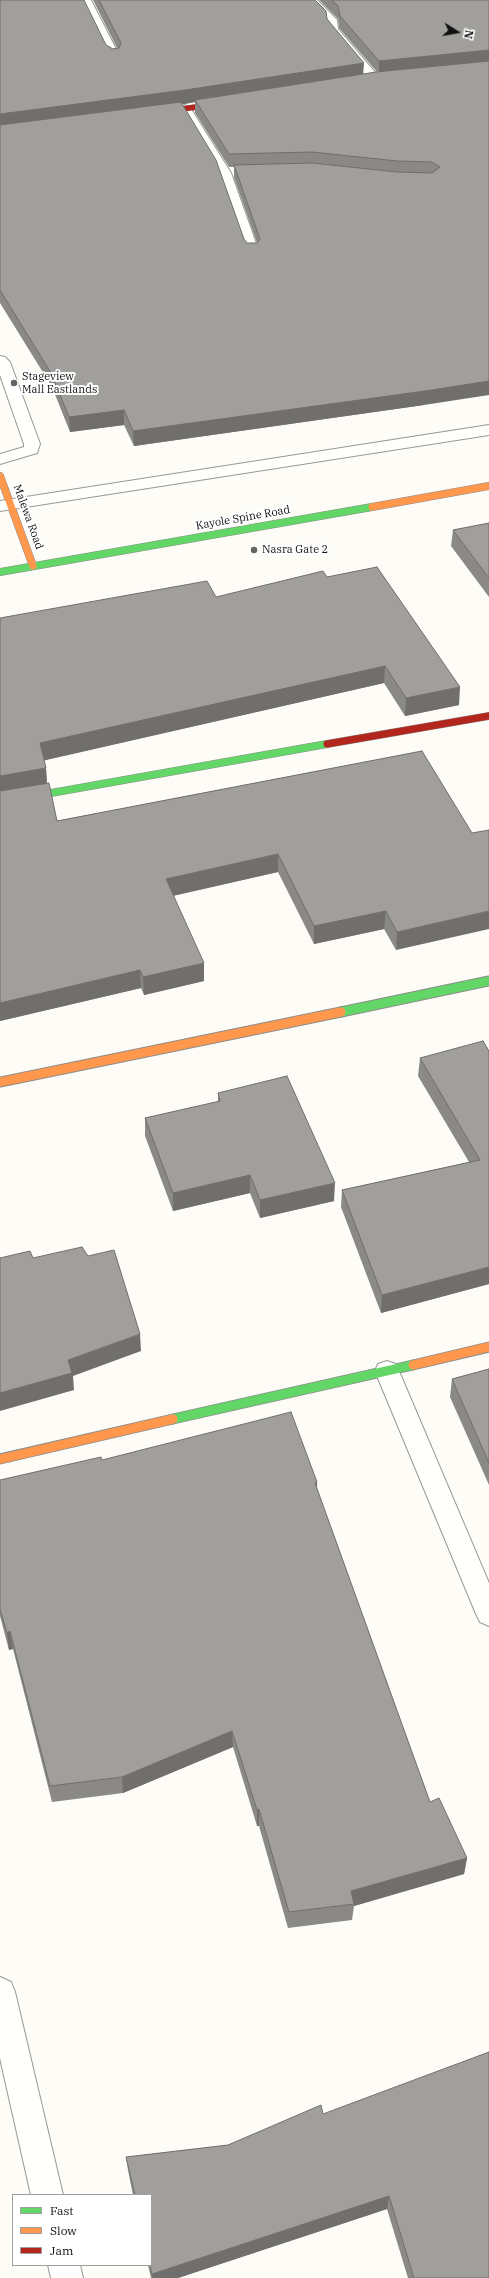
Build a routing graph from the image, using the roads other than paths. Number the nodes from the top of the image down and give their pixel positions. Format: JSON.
{"nodes":[{"id":1,"x":85,"y":0,"type":"edge"},
{"id":2,"x":310,"y":0,"type":"edge"},
{"id":3,"x":114,"y":57,"type":"edge"},
{"id":4,"x":375,"y":81,"type":"edge"},
{"id":5,"x":230,"y":102,"type":"edge"},
{"id":6,"x":185,"y":109,"type":"junction"},
{"id":7,"x":146,"y":114,"type":"edge"},
{"id":8,"x":240,"y":172,"type":"edge"},
{"id":9,"x":224,"y":173,"type":"junction"},
{"id":10,"x":252,"y":252,"type":"edge"},
{"id":11,"x":0,"y":360,"type":"edge"},
{"id":12,"x":7,"y":393,"type":"edge"},
{"id":13,"x":489,"y":430,"type":"edge"},
{"id":14,"x":0,"y":460,"type":"edge"},
{"id":15,"x":0,"y":476,"type":"edge"},
{"id":16,"x":489,"y":486,"type":"edge"},
{"id":17,"x":5,"y":506,"type":"edge"},
{"id":18,"x":33,"y":566,"type":"junction"},
{"id":19,"x":0,"y":572,"type":"edge"},
{"id":20,"x":489,"y":716,"type":"edge"},
{"id":21,"x":0,"y":802,"type":"edge"},
{"id":22,"x":489,"y":981,"type":"edge"},
{"id":23,"x":0,"y":1082,"type":"edge"},
{"id":24,"x":489,"y":1347,"type":"edge"},
{"id":25,"x":388,"y":1371,"type":"junction"},
{"id":26,"x":0,"y":1459,"type":"edge"},
{"id":27,"x":489,"y":1614,"type":"edge"},
{"id":28,"x":0,"y":1992,"type":"edge"},
{"id":29,"x":47,"y":2194,"type":"edge"},
{"id":30,"x":64,"y":2266,"type":"edge"},
{"id":31,"x":67,"y":2278,"type":"edge"}],
"edges":[{"from":1,"to":3,"type":"street"},
{"from":2,"to":4,"type":"street"},
{"from":5,"to":6,"type":"street"},
{"from":6,"to":7,"type":"street"},
{"from":6,"to":9,"type":"street"},
{"from":8,"to":9,"type":"street"},
{"from":9,"to":10,"type":"street"},
{"from":11,"to":12,"type":"street"},
{"from":12,"to":14,"type":"street"},
{"from":13,"to":17,"type":"street"},
{"from":15,"to":17,"type":"street","name":"Malewa Road"},
{"from":16,"to":18,"type":"street","name":"Kayole Spine Road"},
{"from":17,"to":18,"type":"street","name":"Malewa Road"},
{"from":18,"to":19,"type":"street","name":"Kayole Spine Road"},
{"from":20,"to":21,"type":"street"},
{"from":22,"to":23,"type":"street"},
{"from":24,"to":25,"type":"street"},
{"from":25,"to":26,"type":"street"},
{"from":25,"to":27,"type":"street"},
{"from":28,"to":29,"type":"street"},
{"from":30,"to":31,"type":"street"}]}
